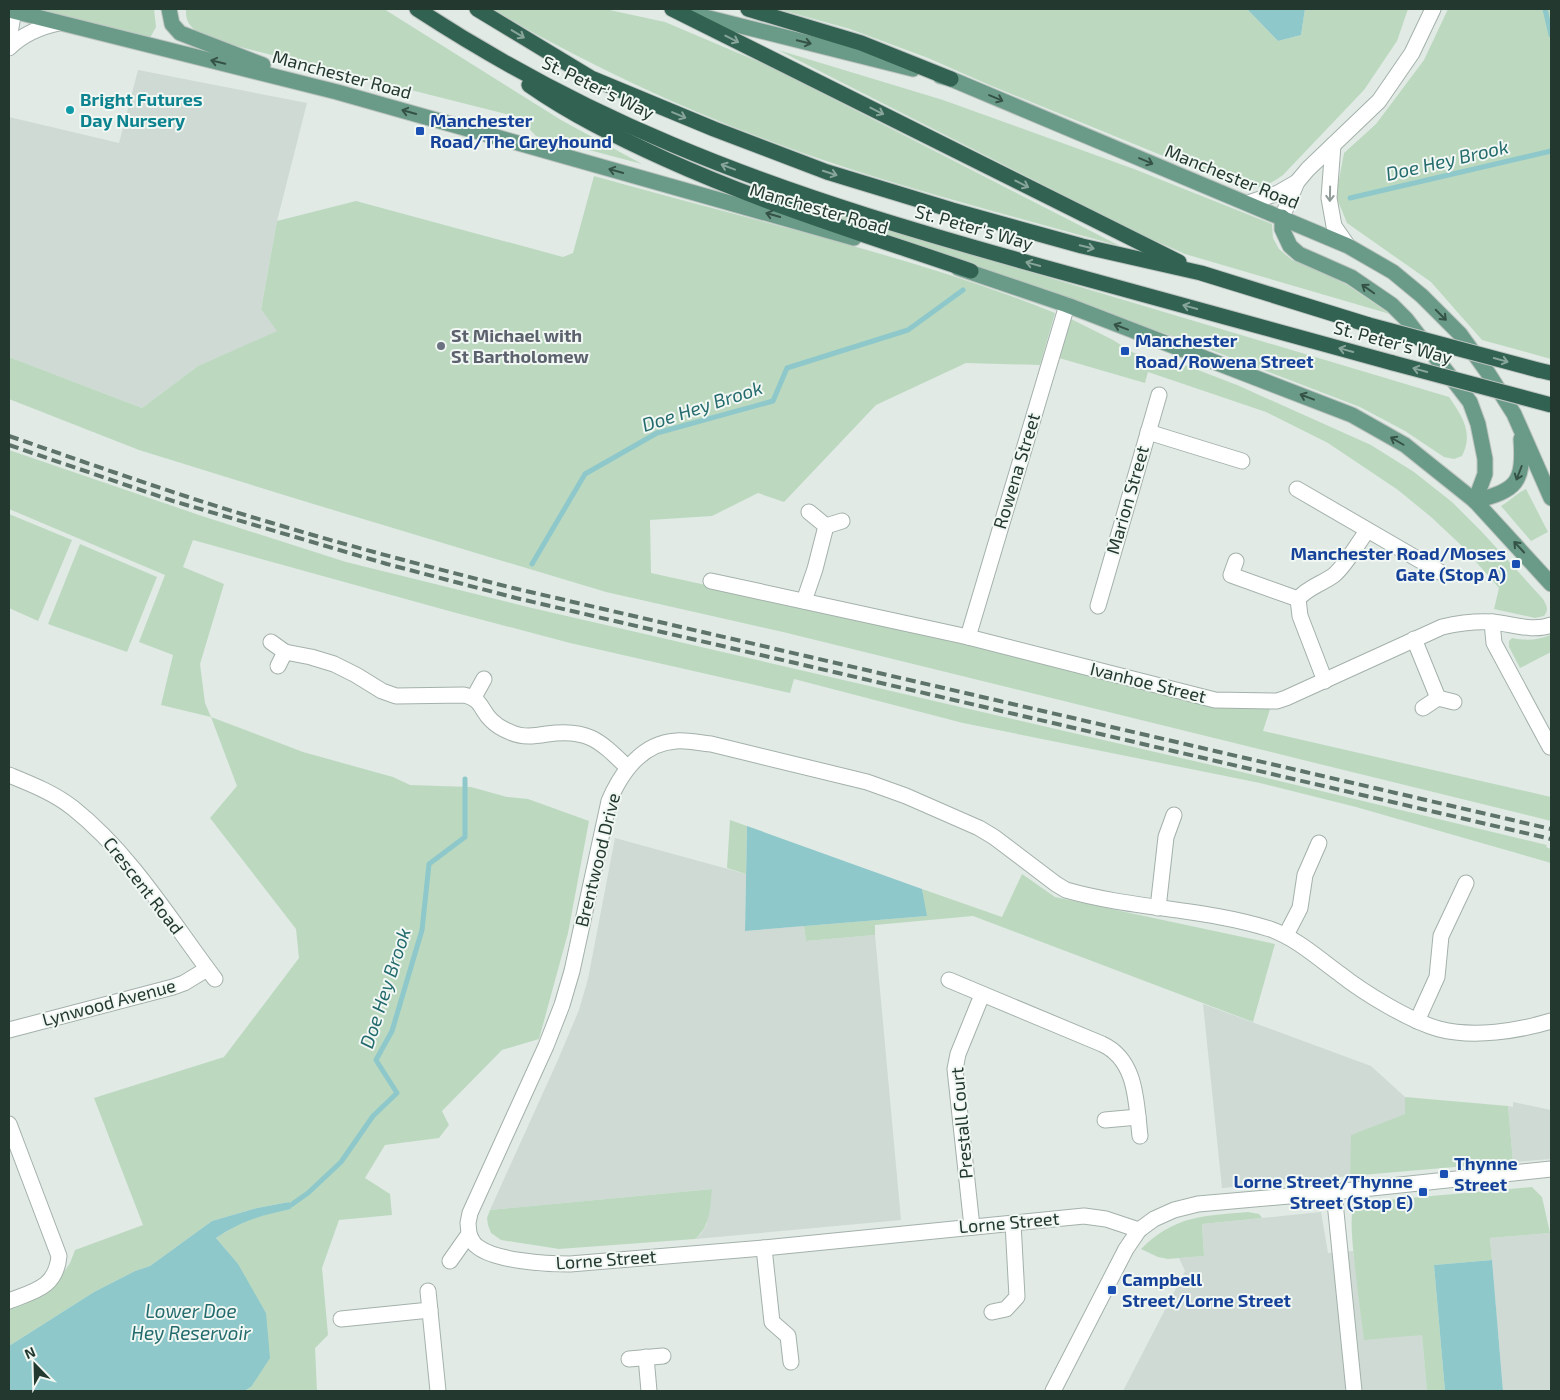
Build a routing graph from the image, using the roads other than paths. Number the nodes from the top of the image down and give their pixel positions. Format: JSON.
{"nodes":[{"id":1,"x":169,"y":9,"type":"edge"},
{"id":2,"x":417,"y":9,"type":"edge"},
{"id":3,"x":477,"y":9,"type":"edge"},
{"id":4,"x":672,"y":9,"type":"edge"},
{"id":5,"x":748,"y":9,"type":"edge"},
{"id":6,"x":1432,"y":9,"type":"edge"},
{"id":7,"x":12,"y":10,"type":"edge"},
{"id":8,"x":60,"y":23,"type":"junction"},
{"id":9,"x":9,"y":40,"type":"edge"},
{"id":10,"x":475,"y":47,"type":"junction"},
{"id":11,"x":9,"y":48,"type":"edge"},
{"id":12,"x":951,"y":78,"type":"junction"},
{"id":13,"x":337,"y":92,"type":"junction"},
{"id":14,"x":1333,"y":145,"type":"junction"},
{"id":15,"x":1297,"y":182,"type":"junction"},
{"id":16,"x":1248,"y":203,"type":"junction"},
{"id":17,"x":1282,"y":217,"type":"junction"},
{"id":18,"x":1348,"y":246,"type":"junction"},
{"id":19,"x":971,"y":271,"type":"junction"},
{"id":20,"x":1200,"y":273,"type":"junction"},
{"id":21,"x":1067,"y":306,"type":"junction"},
{"id":22,"x":1544,"y":372,"type":"edge"},
{"id":23,"x":1159,"y":395,"type":"dead end"},
{"id":24,"x":1551,"y":405,"type":"edge"},
{"id":25,"x":1520,"y":425,"type":"junction"},
{"id":26,"x":1148,"y":432,"type":"junction"},
{"id":27,"x":1242,"y":461,"type":"dead end"},
{"id":28,"x":1534,"y":462,"type":"junction"},
{"id":29,"x":1551,"y":481,"type":"edge"},
{"id":30,"x":1297,"y":489,"type":"dead end"},
{"id":31,"x":1551,"y":498,"type":"edge"},
{"id":32,"x":1475,"y":501,"type":"junction"},
{"id":33,"x":809,"y":512,"type":"dead end"},
{"id":34,"x":842,"y":521,"type":"dead end"},
{"id":35,"x":826,"y":526,"type":"junction"},
{"id":36,"x":1368,"y":530,"type":"junction"},
{"id":37,"x":1236,"y":561,"type":"dead end"},
{"id":38,"x":1440,"y":572,"type":"dead end"},
{"id":39,"x":711,"y":581,"type":"dead end"},
{"id":40,"x":1551,"y":584,"type":"edge"},
{"id":41,"x":1298,"y":599,"type":"junction"},
{"id":42,"x":804,"y":601,"type":"junction"},
{"id":43,"x":1098,"y":606,"type":"dead end"},
{"id":44,"x":1492,"y":622,"type":"junction"},
{"id":45,"x":1551,"y":625,"type":"edge"},
{"id":46,"x":968,"y":637,"type":"junction"},
{"id":47,"x":1414,"y":639,"type":"junction"},
{"id":48,"x":271,"y":642,"type":"dead end"},
{"id":49,"x":285,"y":652,"type":"junction"},
{"id":50,"x":278,"y":666,"type":"dead end"},
{"id":51,"x":484,"y":679,"type":"dead end"},
{"id":52,"x":1326,"y":680,"type":"junction"},
{"id":53,"x":474,"y":697,"type":"junction"},
{"id":54,"x":1438,"y":698,"type":"junction"},
{"id":55,"x":1454,"y":702,"type":"dead end"},
{"id":56,"x":1424,"y":708,"type":"dead end"},
{"id":57,"x":1547,"y":727,"type":"edge"},
{"id":58,"x":1550,"y":746,"type":"edge"},
{"id":59,"x":627,"y":767,"type":"junction"},
{"id":60,"x":9,"y":775,"type":"edge"},
{"id":61,"x":1174,"y":815,"type":"dead end"},
{"id":62,"x":1319,"y":843,"type":"dead end"},
{"id":63,"x":1466,"y":884,"type":"dead end"},
{"id":64,"x":1158,"y":908,"type":"junction"},
{"id":65,"x":1286,"y":935,"type":"junction"},
{"id":66,"x":211,"y":974,"type":"joint"},
{"id":67,"x":949,"y":980,"type":"dead end"},
{"id":68,"x":982,"y":995,"type":"junction"},
{"id":69,"x":1418,"y":1021,"type":"junction"},
{"id":70,"x":1551,"y":1021,"type":"edge"},
{"id":71,"x":9,"y":1030,"type":"edge"},
{"id":72,"x":1138,"y":1117,"type":"junction"},
{"id":73,"x":1105,"y":1120,"type":"dead end"},
{"id":74,"x":9,"y":1124,"type":"edge"},
{"id":75,"x":1140,"y":1136,"type":"dead end"},
{"id":76,"x":1551,"y":1169,"type":"edge"},
{"id":77,"x":1334,"y":1192,"type":"junction"},
{"id":78,"x":1013,"y":1223,"type":"junction"},
{"id":79,"x":972,"y":1227,"type":"junction"},
{"id":80,"x":1138,"y":1230,"type":"junction"},
{"id":81,"x":469,"y":1234,"type":"junction"},
{"id":82,"x":764,"y":1248,"type":"junction"},
{"id":83,"x":450,"y":1261,"type":"dead end"},
{"id":84,"x":428,"y":1291,"type":"dead end"},
{"id":85,"x":9,"y":1301,"type":"edge"},
{"id":86,"x":435,"y":1307,"type":"junction"},
{"id":87,"x":992,"y":1312,"type":"dead end"},
{"id":88,"x":341,"y":1319,"type":"dead end"},
{"id":89,"x":663,"y":1356,"type":"dead end"},
{"id":90,"x":646,"y":1357,"type":"junction"},
{"id":91,"x":630,"y":1359,"type":"dead end"},
{"id":92,"x":791,"y":1362,"type":"dead end"},
{"id":93,"x":438,"y":1391,"type":"edge"},
{"id":94,"x":649,"y":1391,"type":"edge"},
{"id":95,"x":1053,"y":1391,"type":"edge"},
{"id":96,"x":1354,"y":1391,"type":"edge"}],
"edges":[{"from":1,"to":13,"type":"main road"},
{"from":2,"to":10,"type":"highway","name":"St. Peter's Way"},
{"from":3,"to":20,"type":"highway","name":"St. Peter's Way","one_way":true},
{"from":4,"to":12,"type":"main road","name":"Manchester Road","one_way":true},
{"from":4,"to":20,"type":"highway","one_way":true},
{"from":5,"to":12,"type":"highway"},
{"from":6,"to":14,"type":"street"},
{"from":7,"to":8,"type":"main road","name":"Manchester Road"},
{"from":7,"to":9,"type":"street"},
{"from":8,"to":11,"type":"street"},
{"from":13,"to":8,"type":"main road","name":"Manchester Road","one_way":true},
{"from":10,"to":19,"type":"highway"},
{"from":24,"to":10,"type":"highway","name":"St. Peter's Way","one_way":true,"bridge":true},
{"from":12,"to":16,"type":"main road","name":"Manchester Road","one_way":true},
{"from":19,"to":13,"type":"main road","name":"Manchester Road","one_way":true},
{"from":14,"to":15,"type":"street"},
{"from":14,"to":18,"type":"street","one_way":true},
{"from":15,"to":16,"type":"street"},
{"from":15,"to":17,"type":"street"},
{"from":16,"to":17,"type":"main road","name":"Manchester Road"},
{"from":17,"to":18,"type":"main road","name":"Manchester Road"},
{"from":32,"to":17,"type":"main road","one_way":true},
{"from":18,"to":25,"type":"main road","name":"Manchester Road","one_way":true},
{"from":19,"to":21,"type":"main road","name":"Manchester Road"},
{"from":20,"to":22,"type":"highway","name":"St. Peter's Way","one_way":true,"bridge":true},
{"from":32,"to":21,"type":"main road","name":"Manchester Road","one_way":true},
{"from":21,"to":46,"type":"street","name":"Rowena Street"},
{"from":23,"to":26,"type":"street","name":"Marion Street"},
{"from":25,"to":28,"type":"main road","name":"Manchester Road"},
{"from":25,"to":32,"type":"main road","one_way":true},
{"from":26,"to":27,"type":"street"},
{"from":26,"to":43,"type":"street","name":"Marion Street"},
{"from":28,"to":29,"type":"main road"},
{"from":28,"to":31,"type":"main road","name":"Manchester Road"},
{"from":30,"to":36,"type":"street"},
{"from":40,"to":32,"type":"main road","name":"Manchester Road","one_way":true},
{"from":33,"to":35,"type":"street"},
{"from":34,"to":35,"type":"street"},
{"from":35,"to":42,"type":"street"},
{"from":36,"to":38,"type":"street"},
{"from":36,"to":41,"type":"street"},
{"from":37,"to":41,"type":"street"},
{"from":39,"to":42,"type":"street","name":"Ivanhoe Street"},
{"from":41,"to":52,"type":"street"},
{"from":42,"to":46,"type":"street","name":"Ivanhoe Street"},
{"from":44,"to":45,"type":"street","name":"Ivanhoe Street"},
{"from":44,"to":47,"type":"street","name":"Ivanhoe Street"},
{"from":44,"to":57,"type":"street"},
{"from":46,"to":52,"type":"street","name":"Ivanhoe Street"},
{"from":47,"to":52,"type":"street","name":"Ivanhoe Street"},
{"from":47,"to":54,"type":"street"},
{"from":48,"to":49,"type":"street"},
{"from":49,"to":50,"type":"street"},
{"from":49,"to":53,"type":"street"},
{"from":51,"to":53,"type":"street"},
{"from":53,"to":59,"type":"street"},
{"from":54,"to":55,"type":"street"},
{"from":54,"to":56,"type":"street"},
{"from":57,"to":58,"type":"street"},
{"from":59,"to":64,"type":"street","name":"Brentwood Drive"},
{"from":59,"to":81,"type":"street","name":"Brentwood Drive"},
{"from":60,"to":66,"type":"street","name":"Crescent Road"},
{"from":61,"to":64,"type":"street"},
{"from":62,"to":65,"type":"street"},
{"from":63,"to":69,"type":"street"},
{"from":64,"to":65,"type":"street","name":"Brentwood Drive"},
{"from":65,"to":69,"type":"street","name":"Brentwood Drive"},
{"from":66,"to":71,"type":"street","name":"Lynwood Avenue"},
{"from":67,"to":68,"type":"street"},
{"from":68,"to":72,"type":"street"},
{"from":68,"to":79,"type":"street","name":"Prestall Court"},
{"from":69,"to":70,"type":"street","name":"Brentwood Drive"},
{"from":72,"to":73,"type":"street"},
{"from":72,"to":75,"type":"street"},
{"from":74,"to":85,"type":"street"},
{"from":76,"to":77,"type":"street"},
{"from":77,"to":80,"type":"street"},
{"from":77,"to":96,"type":"street"},
{"from":78,"to":79,"type":"street","name":"Lorne Street"},
{"from":78,"to":80,"type":"street","name":"Lorne Street"},
{"from":78,"to":87,"type":"street"},
{"from":79,"to":82,"type":"street","name":"Lorne Street"},
{"from":80,"to":95,"type":"street"},
{"from":81,"to":82,"type":"street","name":"Lorne Street"},
{"from":81,"to":83,"type":"street","name":"Brentwood Drive"},
{"from":82,"to":92,"type":"street"},
{"from":84,"to":86,"type":"street"},
{"from":86,"to":88,"type":"street"},
{"from":86,"to":93,"type":"street"},
{"from":89,"to":90,"type":"street"},
{"from":90,"to":91,"type":"street"},
{"from":90,"to":94,"type":"street"}]}
